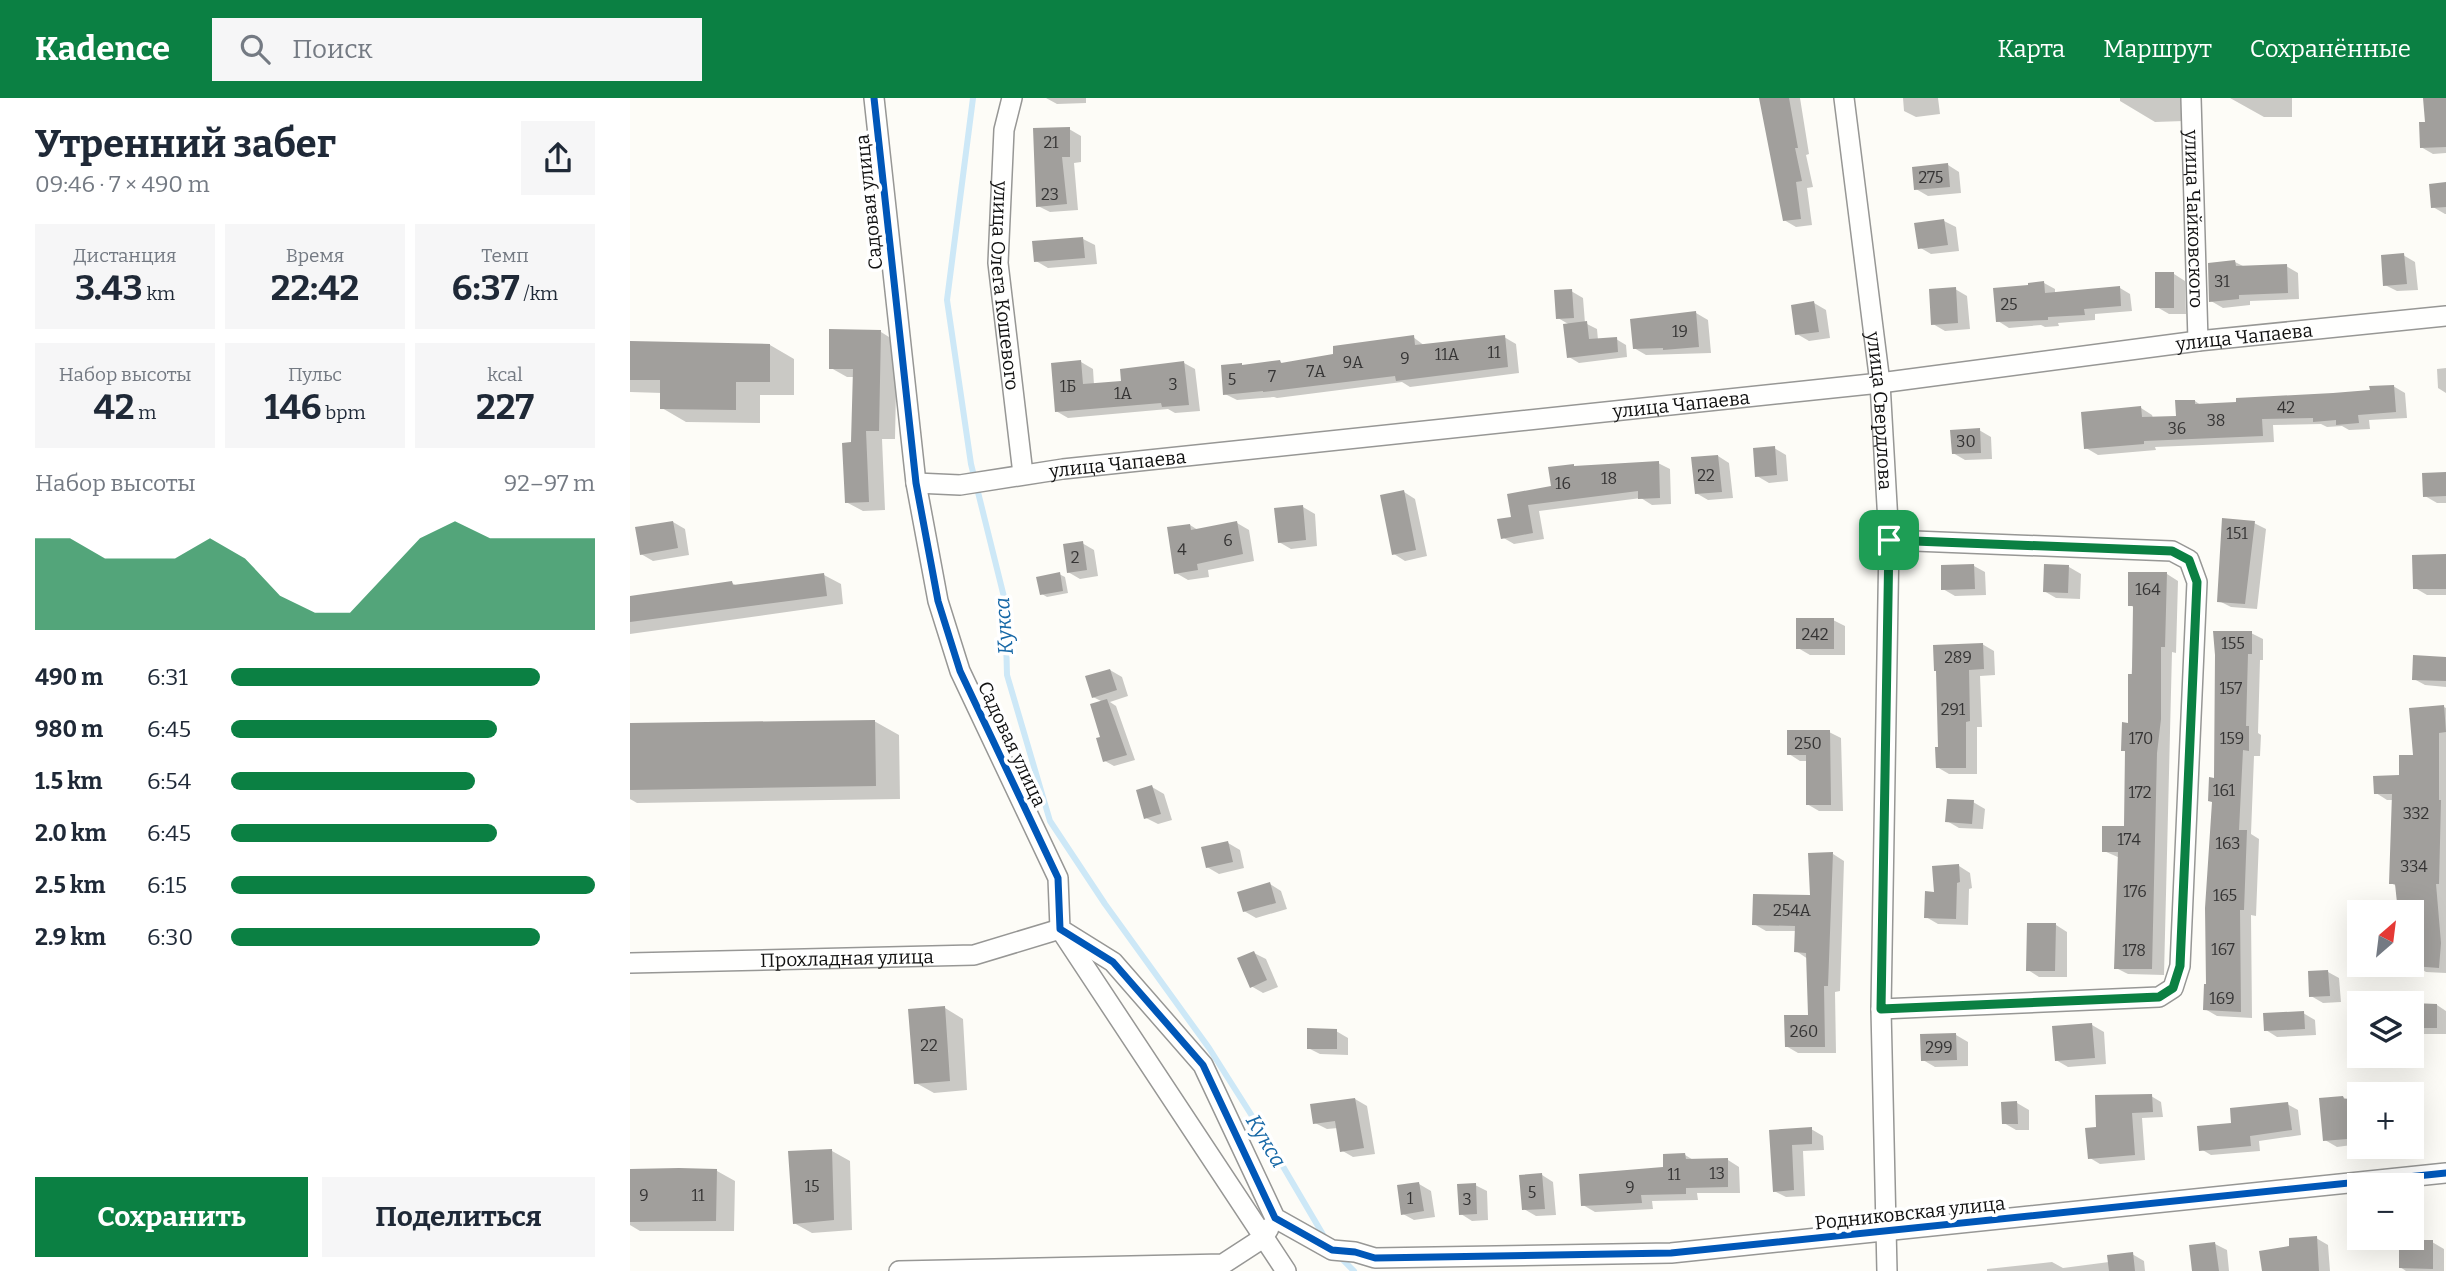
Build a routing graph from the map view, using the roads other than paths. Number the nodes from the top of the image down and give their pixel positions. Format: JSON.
{"nodes":[{"id":1,"x":874,"y":98,"type":"edge"},
{"id":2,"x":1012,"y":98,"type":"edge"},
{"id":3,"x":1844,"y":98,"type":"edge"},
{"id":4,"x":2192,"y":98,"type":"edge"},
{"id":5,"x":2446,"y":316,"type":"edge"},
{"id":6,"x":2198,"y":341,"type":"junction"},
{"id":7,"x":1881,"y":383,"type":"junction"},
{"id":8,"x":1023,"y":474,"type":"junction"},
{"id":9,"x":916,"y":483,"type":"junction"},
{"id":10,"x":1889,"y":540,"type":"junction"},
{"id":11,"x":1060,"y":929,"type":"junction"},
{"id":12,"x":630,"y":963,"type":"edge"},
{"id":13,"x":1881,"y":1009,"type":"junction"},
{"id":14,"x":2446,"y":1173,"type":"edge"},
{"id":15,"x":1275,"y":1218,"type":"junction"},
{"id":16,"x":1885,"y":1231,"type":"junction"},
{"id":17,"x":1263,"y":1238,"type":"junction"},
{"id":18,"x":899,"y":1271,"type":"edge"},
{"id":19,"x":1286,"y":1271,"type":"edge"},
{"id":20,"x":1887,"y":1271,"type":"edge"}],
"edges":[{"from":1,"to":9,"type":"street","name":"Садовая улица"},
{"from":2,"to":8,"type":"street","name":"улица Олега Кошевого"},
{"from":3,"to":7,"type":"street","name":"улица Свердлова"},
{"from":4,"to":6,"type":"street","name":"улица Чайковского"},
{"from":5,"to":6,"type":"street","name":"улица Чапаева"},
{"from":6,"to":7,"type":"street","name":"улица Чапаева"},
{"from":7,"to":8,"type":"street","name":"улица Чапаева"},
{"from":7,"to":10,"type":"street","name":"улица Свердлова"},
{"from":8,"to":9,"type":"street","name":"улица Чапаева"},
{"from":9,"to":11,"type":"street","name":"Садовая улица"},
{"from":10,"to":13,"type":"street","name":"улица Свердлова"},
{"from":10,"to":13,"type":"street"},
{"from":11,"to":12,"type":"street","name":"Прохладная улица"},
{"from":11,"to":15,"type":"street"},
{"from":11,"to":17,"type":"street"},
{"from":13,"to":16,"type":"street","name":"улица Свердлова"},
{"from":14,"to":16,"type":"street","name":"Родниковская улица"},
{"from":15,"to":16,"type":"street","name":"Родниковская улица"},
{"from":15,"to":17,"type":"street"},
{"from":16,"to":20,"type":"street","name":"улица Свердлова"},
{"from":17,"to":18,"type":"street"},
{"from":17,"to":19,"type":"street"}]}
